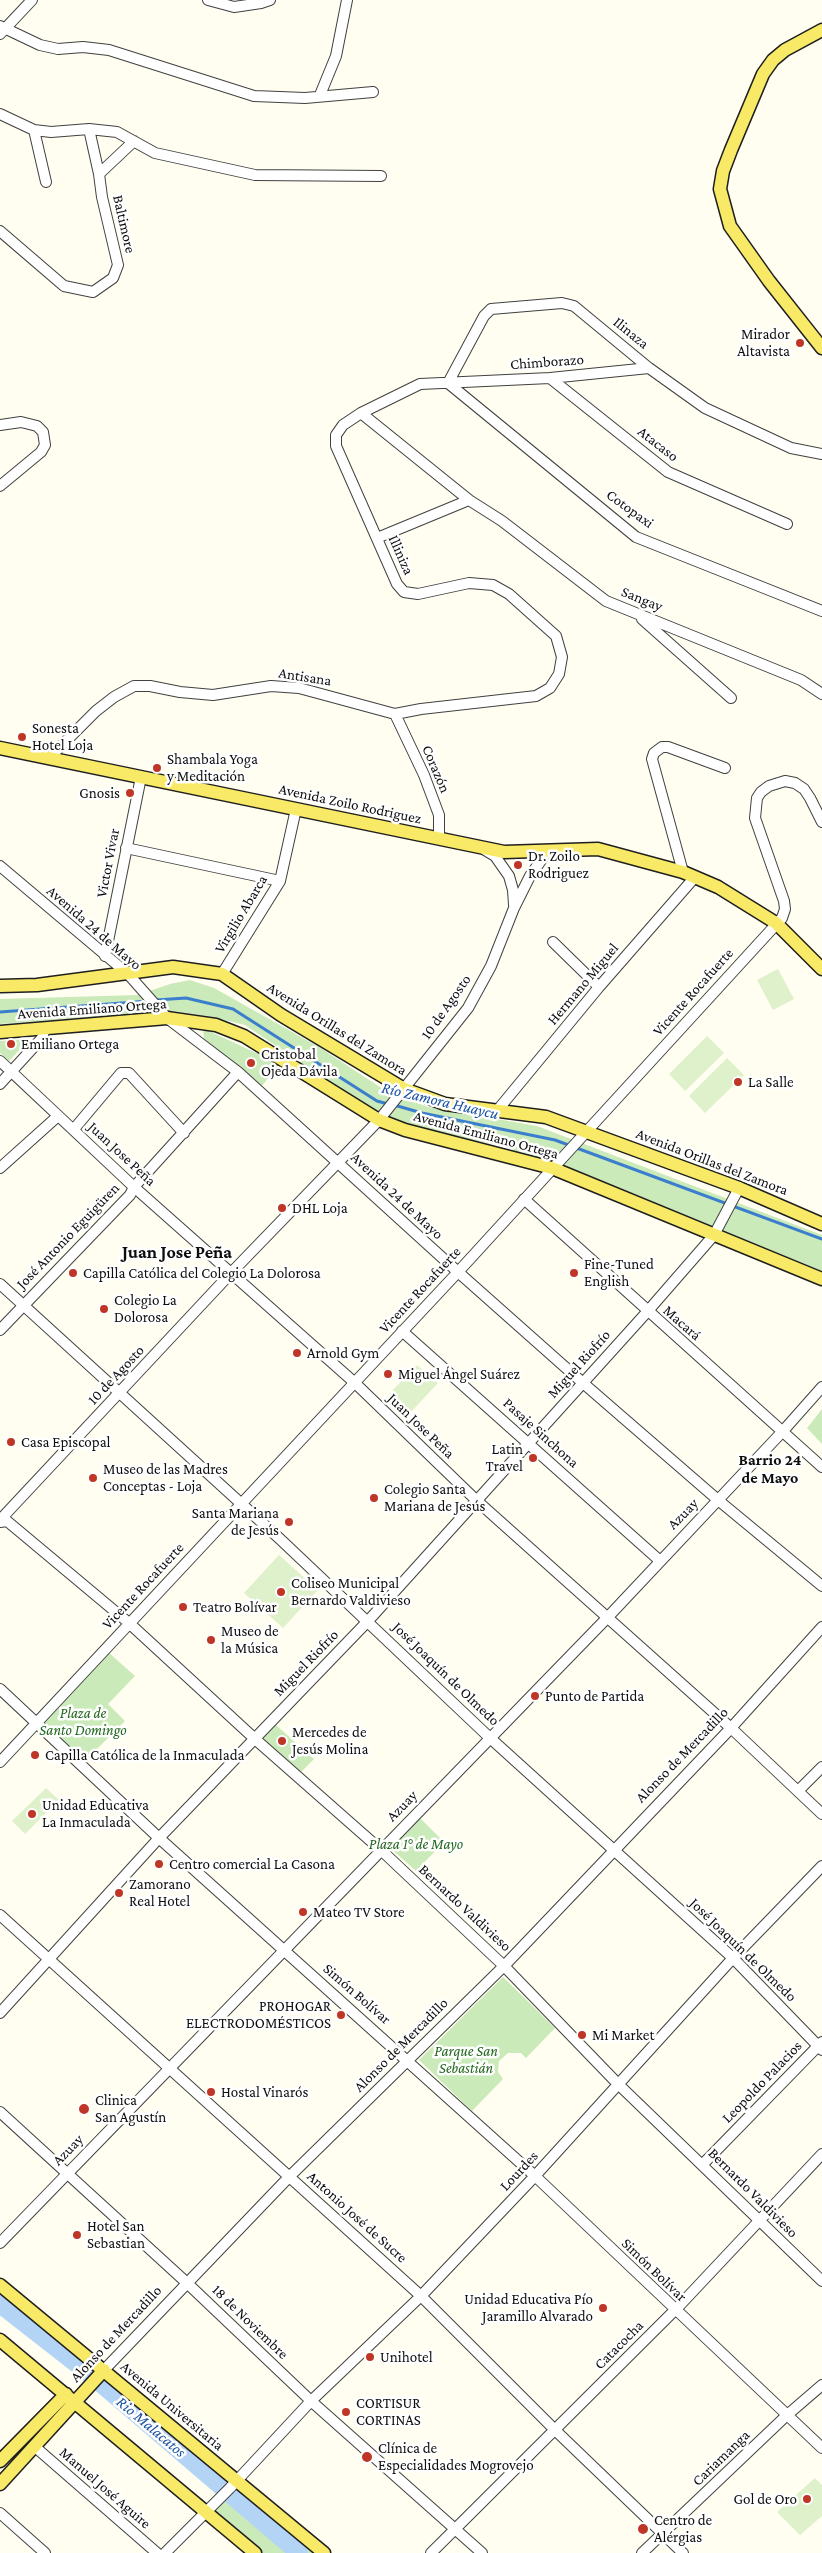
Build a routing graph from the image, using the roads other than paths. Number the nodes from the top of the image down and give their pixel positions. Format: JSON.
{"nodes":[{"id":1,"x":32,"y":0,"type":"edge"},
{"id":2,"x":208,"y":0,"type":"edge"},
{"id":3,"x":270,"y":0,"type":"edge"},
{"id":4,"x":347,"y":0,"type":"edge"},
{"id":5,"x":2,"y":30,"type":"edge"},
{"id":6,"x":822,"y":30,"type":"edge"},
{"id":7,"x":373,"y":92,"type":"dead end"},
{"id":8,"x":320,"y":95,"type":"junction"},
{"id":9,"x":0,"y":114,"type":"edge"},
{"id":10,"x":90,"y":129,"type":"junction"},
{"id":11,"x":34,"y":130,"type":"junction"},
{"id":12,"x":134,"y":141,"type":"junction"},
{"id":13,"x":99,"y":174,"type":"junction"},
{"id":14,"x":381,"y":176,"type":"dead end"},
{"id":15,"x":46,"y":182,"type":"dead end"},
{"id":16,"x":0,"y":231,"type":"edge"},
{"id":17,"x":822,"y":348,"type":"edge"},
{"id":18,"x":649,"y":368,"type":"junction"},
{"id":19,"x":550,"y":378,"type":"junction"},
{"id":20,"x":448,"y":384,"type":"junction"},
{"id":21,"x":361,"y":413,"type":"junction"},
{"id":22,"x":0,"y":425,"type":"edge"},
{"id":23,"x":822,"y":454,"type":"edge"},
{"id":24,"x":0,"y":486,"type":"edge"},
{"id":25,"x":469,"y":500,"type":"junction"},
{"id":26,"x":787,"y":524,"type":"dead end"},
{"id":27,"x":377,"y":538,"type":"junction"},
{"id":28,"x":822,"y":611,"type":"edge"},
{"id":29,"x":636,"y":613,"type":"junction"},
{"id":30,"x":550,"y":688,"type":"joint"},
{"id":31,"x":822,"y":694,"type":"edge"},
{"id":32,"x":731,"y":698,"type":"dead end"},
{"id":33,"x":395,"y":714,"type":"junction"},
{"id":34,"x":0,"y":748,"type":"edge"},
{"id":35,"x":49,"y":758,"type":"junction"},
{"id":36,"x":724,"y":768,"type":"dead end"},
{"id":37,"x":141,"y":776,"type":"junction"},
{"id":38,"x":296,"y":809,"type":"junction"},
{"id":39,"x":822,"y":822,"type":"edge"},
{"id":40,"x":439,"y":838,"type":"junction"},
{"id":41,"x":479,"y":847,"type":"junction"},
{"id":42,"x":126,"y":848,"type":"junction"},
{"id":43,"x":547,"y":852,"type":"junction"},
{"id":44,"x":2,"y":870,"type":"edge"},
{"id":45,"x":689,"y":875,"type":"junction"},
{"id":46,"x":280,"y":882,"type":"junction"},
{"id":47,"x":514,"y":908,"type":"junction"},
{"id":48,"x":776,"y":923,"type":"junction"},
{"id":49,"x":553,"y":942,"type":"dead end"},
{"id":50,"x":105,"y":956,"type":"junction"},
{"id":51,"x":822,"y":969,"type":"edge"},
{"id":52,"x":128,"y":974,"type":"junction"},
{"id":53,"x":222,"y":974,"type":"junction"},
{"id":54,"x":0,"y":986,"type":"edge"},
{"id":55,"x":599,"y":987,"type":"junction"},
{"id":56,"x":167,"y":1018,"type":"junction"},
{"id":57,"x":45,"y":1028,"type":"junction"},
{"id":58,"x":0,"y":1032,"type":"edge"},
{"id":59,"x":0,"y":1060,"type":"edge"},
{"id":60,"x":11,"y":1071,"type":"junction"},
{"id":61,"x":238,"y":1072,"type":"junction"},
{"id":62,"x":0,"y":1084,"type":"edge"},
{"id":63,"x":404,"y":1089,"type":"junction"},
{"id":64,"x":496,"y":1112,"type":"junction"},
{"id":65,"x":58,"y":1116,"type":"junction"},
{"id":66,"x":378,"y":1120,"type":"junction"},
{"id":67,"x":74,"y":1129,"type":"junction"},
{"id":68,"x":587,"y":1131,"type":"junction"},
{"id":69,"x":184,"y":1133,"type":"junction"},
{"id":70,"x":339,"y":1163,"type":"junction"},
{"id":71,"x":0,"y":1168,"type":"edge"},
{"id":72,"x":552,"y":1168,"type":"junction"},
{"id":73,"x":134,"y":1187,"type":"junction"},
{"id":74,"x":737,"y":1191,"type":"junction"},
{"id":75,"x":524,"y":1199,"type":"junction"},
{"id":76,"x":822,"y":1224,"type":"edge"},
{"id":77,"x":716,"y":1232,"type":"junction"},
{"id":78,"x":458,"y":1272,"type":"junction"},
{"id":79,"x":232,"y":1273,"type":"junction"},
{"id":80,"x":822,"y":1279,"type":"edge"},
{"id":81,"x":0,"y":1284,"type":"edge"},
{"id":82,"x":23,"y":1304,"type":"junction"},
{"id":83,"x":647,"y":1312,"type":"junction"},
{"id":84,"x":0,"y":1330,"type":"edge"},
{"id":85,"x":402,"y":1330,"type":"junction"},
{"id":86,"x":355,"y":1383,"type":"junction"},
{"id":87,"x":583,"y":1383,"type":"junction"},
{"id":88,"x":822,"y":1387,"type":"edge"},
{"id":89,"x":120,"y":1392,"type":"junction"},
{"id":90,"x":783,"y":1431,"type":"junction"},
{"id":91,"x":529,"y":1442,"type":"junction"},
{"id":92,"x":822,"y":1467,"type":"edge"},
{"id":93,"x":476,"y":1500,"type":"junction"},
{"id":94,"x":718,"y":1500,"type":"junction"},
{"id":95,"x":240,"y":1503,"type":"junction"},
{"id":96,"x":0,"y":1521,"type":"edge"},
{"id":97,"x":659,"y":1560,"type":"junction"},
{"id":98,"x":822,"y":1586,"type":"edge"},
{"id":99,"x":607,"y":1618,"type":"junction"},
{"id":100,"x":368,"y":1621,"type":"junction"},
{"id":101,"x":129,"y":1623,"type":"junction"},
{"id":102,"x":822,"y":1627,"type":"edge"},
{"id":103,"x":0,"y":1689,"type":"edge"},
{"id":104,"x":38,"y":1723,"type":"junction"},
{"id":105,"x":731,"y":1728,"type":"junction"},
{"id":106,"x":490,"y":1737,"type":"junction"},
{"id":107,"x":255,"y":1739,"type":"junction"},
{"id":108,"x":0,"y":1762,"type":"edge"},
{"id":109,"x":822,"y":1767,"type":"edge"},
{"id":110,"x":798,"y":1791,"type":"junction"},
{"id":111,"x":822,"y":1814,"type":"edge"},
{"id":112,"x":160,"y":1838,"type":"junction"},
{"id":113,"x":615,"y":1849,"type":"junction"},
{"id":114,"x":381,"y":1850,"type":"junction"},
{"id":115,"x":822,"y":1866,"type":"edge"},
{"id":116,"x":0,"y":1915,"type":"edge"},
{"id":117,"x":284,"y":1950,"type":"junction"},
{"id":118,"x":50,"y":1958,"type":"junction"},
{"id":119,"x":733,"y":1958,"type":"junction"},
{"id":120,"x":504,"y":1966,"type":"junction"},
{"id":121,"x":0,"y":2013,"type":"edge"},
{"id":122,"x":821,"y":2046,"type":"edge"},
{"id":123,"x":409,"y":2060,"type":"junction"},
{"id":124,"x":170,"y":2067,"type":"junction"},
{"id":125,"x":618,"y":2084,"type":"junction"},
{"id":126,"x":0,"y":2112,"type":"edge"},
{"id":127,"x":822,"y":2154,"type":"edge"},
{"id":128,"x":703,"y":2164,"type":"junction"},
{"id":129,"x":67,"y":2172,"type":"junction"},
{"id":130,"x":535,"y":2176,"type":"junction"},
{"id":131,"x":289,"y":2177,"type":"junction"},
{"id":132,"x":759,"y":2222,"type":"junction"},
{"id":133,"x":0,"y":2243,"type":"edge"},
{"id":134,"x":822,"y":2281,"type":"edge"},
{"id":135,"x":187,"y":2283,"type":"junction"},
{"id":136,"x":0,"y":2285,"type":"edge"},
{"id":137,"x":421,"y":2296,"type":"junction"},
{"id":138,"x":675,"y":2310,"type":"junction"},
{"id":139,"x":0,"y":2340,"type":"edge"},
{"id":140,"x":101,"y":2373,"type":"junction"},
{"id":141,"x":822,"y":2386,"type":"edge"},
{"id":142,"x":73,"y":2398,"type":"junction"},
{"id":143,"x":311,"y":2401,"type":"junction"},
{"id":144,"x":786,"y":2416,"type":"junction"},
{"id":145,"x":42,"y":2427,"type":"junction"},
{"id":146,"x":555,"y":2430,"type":"junction"},
{"id":147,"x":34,"y":2446,"type":"junction"},
{"id":148,"x":822,"y":2448,"type":"edge"},
{"id":149,"x":0,"y":2461,"type":"edge"},
{"id":150,"x":0,"y":2484,"type":"edge"},
{"id":151,"x":234,"y":2485,"type":"junction"},
{"id":152,"x":209,"y":2509,"type":"junction"},
{"id":153,"x":0,"y":2514,"type":"edge"},
{"id":154,"x":456,"y":2528,"type":"junction"},
{"id":155,"x":664,"y":2533,"type":"junction"},
{"id":156,"x":45,"y":2553,"type":"edge"},
{"id":157,"x":157,"y":2553,"type":"edge"},
{"id":158,"x":165,"y":2553,"type":"edge"},
{"id":159,"x":255,"y":2553,"type":"edge"},
{"id":160,"x":324,"y":2553,"type":"edge"},
{"id":161,"x":431,"y":2553,"type":"edge"},
{"id":162,"x":482,"y":2553,"type":"edge"},
{"id":163,"x":642,"y":2553,"type":"edge"},
{"id":164,"x":683,"y":2553,"type":"edge"}],
"edges":[{"from":1,"to":5,"type":"street"},
{"from":2,"to":3,"type":"street"},
{"from":4,"to":8,"type":"street"},
{"from":5,"to":8,"type":"street"},
{"from":6,"to":17,"type":"main road"},
{"from":7,"to":8,"type":"street"},
{"from":9,"to":11,"type":"street"},
{"from":10,"to":11,"type":"street"},
{"from":10,"to":12,"type":"street"},
{"from":10,"to":13,"type":"street","name":"Baltimore"},
{"from":11,"to":15,"type":"street"},
{"from":12,"to":13,"type":"street"},
{"from":12,"to":14,"type":"street"},
{"from":13,"to":16,"type":"street","name":"Baltimore"},
{"from":18,"to":19,"type":"street","name":"Chimborazo"},
{"from":18,"to":20,"type":"street","name":"Ilinaza"},
{"from":18,"to":23,"type":"street","name":"Ilinaza"},
{"from":19,"to":20,"type":"street","name":"Chimborazo"},
{"from":19,"to":26,"type":"street","name":"Atacaso"},
{"from":20,"to":21,"type":"street","name":"Illiniza"},
{"from":20,"to":28,"type":"street","name":"Cotopaxi"},
{"from":21,"to":25,"type":"street","name":"Sangay"},
{"from":21,"to":27,"type":"street","name":"Illiniza"},
{"from":22,"to":24,"type":"street"},
{"from":25,"to":27,"type":"street"},
{"from":25,"to":29,"type":"street","name":"Sangay"},
{"from":27,"to":30,"type":"street","name":"Illiniza"},
{"from":29,"to":31,"type":"street","name":"Sangay"},
{"from":29,"to":32,"type":"street"},
{"from":30,"to":33,"type":"street","name":"Antisana"},
{"from":33,"to":35,"type":"street","name":"Antisana"},
{"from":33,"to":40,"type":"street","name":"Corazón"},
{"from":34,"to":35,"type":"main road","name":"Avenida Zoilo Rodriguez"},
{"from":35,"to":37,"type":"main road","name":"Avenida Zoilo Rodriguez"},
{"from":36,"to":45,"type":"street"},
{"from":37,"to":38,"type":"main road","name":"Avenida Zoilo Rodriguez"},
{"from":37,"to":42,"type":"street","name":"Victor Vivar"},
{"from":38,"to":40,"type":"main road","name":"Avenida Zoilo Rodriguez"},
{"from":38,"to":46,"type":"street","name":"Virgilio Abarca"},
{"from":39,"to":48,"type":"street"},
{"from":40,"to":41,"type":"main road","name":"Avenida Zoilo Rodriguez"},
{"from":41,"to":43,"type":"main road","name":"Avenida Zoilo Rodriguez"},
{"from":41,"to":47,"type":"street","name":"10 de Agosto"},
{"from":42,"to":46,"type":"street"},
{"from":42,"to":50,"type":"street","name":"Victor Vivar"},
{"from":43,"to":45,"type":"main road","name":"Avenida Zoilo Rodriguez"},
{"from":43,"to":47,"type":"street","name":"10 de Agosto"},
{"from":44,"to":50,"type":"street","name":"Avenida 24 de Mayo"},
{"from":45,"to":48,"type":"main road","name":"Avenida Zoilo Rodriguez"},
{"from":45,"to":55,"type":"street","name":"Hermano Miguel"},
{"from":46,"to":53,"type":"street","name":"Virgilio Abarca"},
{"from":47,"to":63,"type":"street","name":"10 de Agosto"},
{"from":48,"to":51,"type":"main road","name":"Avenida Zoilo Rodriguez"},
{"from":48,"to":68,"type":"street","name":"Vicente Rocafuerte"},
{"from":49,"to":55,"type":"street"},
{"from":50,"to":52,"type":"street","name":"Avenida 24 de Mayo"},
{"from":52,"to":53,"type":"main road","name":"Avenida Orillas del Zamora"},
{"from":52,"to":54,"type":"main road","name":"Avenida Orillas del Zamora"},
{"from":52,"to":56,"type":"street","name":"Avenida 24 de Mayo"},
{"from":53,"to":63,"type":"main road","name":"Avenida Orillas del Zamora"},
{"from":55,"to":64,"type":"street","name":"Hermano Miguel"},
{"from":56,"to":57,"type":"main road","name":"Avenida Emiliano Ortega"},
{"from":56,"to":61,"type":"street","name":"Avenida 24 de Mayo"},
{"from":56,"to":66,"type":"main road","name":"Avenida Emiliano Ortega"},
{"from":57,"to":58,"type":"main road","name":"Avenida Emiliano Ortega"},
{"from":57,"to":60,"type":"street"},
{"from":59,"to":60,"type":"street","name":"Juan Jose Peña"},
{"from":60,"to":62,"type":"street"},
{"from":60,"to":65,"type":"street","name":"Juan Jose Peña"},
{"from":61,"to":69,"type":"street","name":"José Antonio Eguigüren"},
{"from":61,"to":70,"type":"street","name":"Avenida 24 de Mayo"},
{"from":63,"to":64,"type":"main road","name":"Avenida Orillas del Zamora"},
{"from":63,"to":66,"type":"street","name":"10 de Agosto"},
{"from":64,"to":68,"type":"main road","name":"Avenida Orillas del Zamora"},
{"from":65,"to":67,"type":"street","name":"Juan Jose Peña"},
{"from":65,"to":71,"type":"street"},
{"from":66,"to":70,"type":"street","name":"10 de Agosto"},
{"from":66,"to":72,"type":"main road","name":"Avenida Emiliano Ortega"},
{"from":67,"to":69,"type":"street"},
{"from":67,"to":73,"type":"street","name":"Juan Jose Peña"},
{"from":68,"to":72,"type":"street","name":"Vicente Rocafuerte"},
{"from":68,"to":74,"type":"main road","name":"Avenida Orillas del Zamora"},
{"from":69,"to":73,"type":"street","name":"José Antonio Eguigüren"},
{"from":70,"to":78,"type":"street","name":"Avenida 24 de Mayo"},
{"from":70,"to":79,"type":"street","name":"10 de Agosto"},
{"from":72,"to":75,"type":"street","name":"Vicente Rocafuerte"},
{"from":72,"to":77,"type":"main road","name":"Avenida Emiliano Ortega"},
{"from":73,"to":79,"type":"street","name":"Juan Jose Peña"},
{"from":73,"to":82,"type":"street","name":"José Antonio Eguigüren"},
{"from":74,"to":76,"type":"main road","name":"Avenida Orillas del Zamora"},
{"from":74,"to":77,"type":"street","name":"Miguel Riofrío"},
{"from":75,"to":78,"type":"street","name":"Vicente Rocafuerte"},
{"from":75,"to":83,"type":"street","name":"Macará"},
{"from":77,"to":80,"type":"main road","name":"Avenida Emiliano Ortega"},
{"from":77,"to":83,"type":"street","name":"Miguel Riofrío"},
{"from":78,"to":85,"type":"street","name":"Vicente Rocafuerte"},
{"from":78,"to":87,"type":"street","name":"Avenida 24 de Mayo"},
{"from":79,"to":86,"type":"street","name":"Juan Jose Peña"},
{"from":79,"to":89,"type":"street","name":"10 de Agosto"},
{"from":81,"to":82,"type":"street","name":"José Joaquín de Olmedo"},
{"from":82,"to":84,"type":"street","name":"José Antonio Eguigüren"},
{"from":82,"to":89,"type":"street","name":"José Joaquín de Olmedo"},
{"from":83,"to":87,"type":"street","name":"Miguel Riofrío"},
{"from":83,"to":90,"type":"street","name":"Macará"},
{"from":85,"to":86,"type":"street","name":"Vicente Rocafuerte"},
{"from":85,"to":91,"type":"street","name":"Pasaje Sinchona"},
{"from":86,"to":93,"type":"street","name":"Juan Jose Peña"},
{"from":86,"to":95,"type":"street","name":"Vicente Rocafuerte"},
{"from":87,"to":91,"type":"street","name":"Miguel Riofrío"},
{"from":87,"to":94,"type":"street","name":"Avenida 24 de Mayo"},
{"from":88,"to":90,"type":"street","name":"Azuay"},
{"from":89,"to":95,"type":"street","name":"José Joaquín de Olmedo"},
{"from":89,"to":96,"type":"street","name":"10 de Agosto"},
{"from":90,"to":92,"type":"street","name":"Macará"},
{"from":90,"to":94,"type":"street","name":"Azuay"},
{"from":91,"to":93,"type":"street","name":"Miguel Riofrío"},
{"from":91,"to":97,"type":"street","name":"Pasaje Sinchona"},
{"from":93,"to":99,"type":"street","name":"Juan Jose Peña"},
{"from":93,"to":100,"type":"street","name":"Miguel Riofrío"},
{"from":94,"to":97,"type":"street","name":"Azuay"},
{"from":94,"to":98,"type":"street","name":"Avenida 24 de Mayo"},
{"from":95,"to":100,"type":"street","name":"José Joaquín de Olmedo"},
{"from":95,"to":101,"type":"street","name":"Vicente Rocafuerte"},
{"from":96,"to":101,"type":"street","name":"Bernardo Valdivieso"},
{"from":97,"to":99,"type":"street","name":"Azuay"},
{"from":99,"to":105,"type":"street","name":"Juan Jose Peña"},
{"from":99,"to":106,"type":"street","name":"Azuay"},
{"from":100,"to":106,"type":"street","name":"José Joaquín de Olmedo"},
{"from":100,"to":107,"type":"street","name":"Miguel Riofrío"},
{"from":101,"to":104,"type":"street","name":"Vicente Rocafuerte"},
{"from":101,"to":107,"type":"street","name":"Bernardo Valdivieso"},
{"from":102,"to":105,"type":"street","name":"Alonso de Mercadillo"},
{"from":103,"to":104,"type":"street","name":"Simón Bolívar"},
{"from":104,"to":108,"type":"street","name":"Vicente Rocafuerte"},
{"from":104,"to":112,"type":"street","name":"Simón Bolívar"},
{"from":105,"to":110,"type":"street","name":"Juan Jose Peña"},
{"from":105,"to":113,"type":"street","name":"Alonso de Mercadillo"},
{"from":106,"to":113,"type":"street","name":"José Joaquín de Olmedo"},
{"from":106,"to":114,"type":"street","name":"Azuay"},
{"from":107,"to":112,"type":"street","name":"Miguel Riofrío"},
{"from":107,"to":114,"type":"street","name":"Bernardo Valdivieso"},
{"from":109,"to":110,"type":"street"},
{"from":110,"to":111,"type":"street","name":"Juan Jose Peña"},
{"from":112,"to":117,"type":"street","name":"Simón Bolívar"},
{"from":112,"to":118,"type":"street","name":"Miguel Riofrío"},
{"from":113,"to":119,"type":"street","name":"José Joaquín de Olmedo"},
{"from":113,"to":120,"type":"street","name":"Alonso de Mercadillo"},
{"from":114,"to":117,"type":"street","name":"Azuay"},
{"from":114,"to":120,"type":"street","name":"Bernardo Valdivieso"},
{"from":115,"to":119,"type":"street","name":"Lourdes"},
{"from":116,"to":118,"type":"street","name":"Antonio José de Sucre"},
{"from":117,"to":123,"type":"street","name":"Simón Bolívar"},
{"from":117,"to":124,"type":"street","name":"Azuay"},
{"from":118,"to":121,"type":"street","name":"Miguel Riofrío"},
{"from":118,"to":124,"type":"street","name":"Antonio José de Sucre"},
{"from":119,"to":122,"type":"street","name":"José Joaquín de Olmedo"},
{"from":119,"to":125,"type":"street","name":"Lourdes"},
{"from":120,"to":123,"type":"street","name":"Alonso de Mercadillo"},
{"from":120,"to":125,"type":"street","name":"Bernardo Valdivieso"},
{"from":122,"to":128,"type":"street","name":"Leopoldo Palacios"},
{"from":123,"to":130,"type":"street","name":"Simón Bolívar"},
{"from":123,"to":131,"type":"street","name":"Alonso de Mercadillo"},
{"from":124,"to":129,"type":"street","name":"Azuay"},
{"from":124,"to":131,"type":"street","name":"Antonio José de Sucre"},
{"from":125,"to":128,"type":"street","name":"Bernardo Valdivieso"},
{"from":125,"to":130,"type":"street","name":"Lourdes"},
{"from":126,"to":129,"type":"street","name":"18 de Noviembre"},
{"from":127,"to":132,"type":"street","name":"Catacocha"},
{"from":128,"to":132,"type":"street","name":"Bernardo Valdivieso"},
{"from":129,"to":133,"type":"street","name":"Azuay"},
{"from":129,"to":135,"type":"street","name":"18 de Noviembre"},
{"from":130,"to":137,"type":"street","name":"Lourdes"},
{"from":130,"to":138,"type":"street","name":"Simón Bolívar"},
{"from":131,"to":135,"type":"street","name":"Alonso de Mercadillo"},
{"from":131,"to":137,"type":"street","name":"Antonio José de Sucre"},
{"from":132,"to":134,"type":"street","name":"Bernardo Valdivieso"},
{"from":132,"to":138,"type":"street","name":"Catacocha"},
{"from":135,"to":140,"type":"street","name":"Alonso de Mercadillo"},
{"from":135,"to":143,"type":"street","name":"18 de Noviembre"},
{"from":136,"to":140,"type":"main road","name":"Avenida Universitaria"},
{"from":137,"to":143,"type":"street","name":"Lourdes"},
{"from":137,"to":146,"type":"street","name":"Antonio José de Sucre"},
{"from":138,"to":144,"type":"street","name":"Simón Bolívar"},
{"from":138,"to":146,"type":"street","name":"Catacocha"},
{"from":139,"to":142,"type":"main road"},
{"from":140,"to":142,"type":"main road","name":"Alonso de Mercadillo"},
{"from":140,"to":151,"type":"main road","name":"Avenida Universitaria"},
{"from":141,"to":144,"type":"street","name":"Cariamanga"},
{"from":142,"to":145,"type":"main road","name":"Alonso de Mercadillo"},
{"from":142,"to":152,"type":"main road"},
{"from":143,"to":151,"type":"street","name":"Lourdes"},
{"from":143,"to":154,"type":"street","name":"18 de Noviembre"},
{"from":144,"to":148,"type":"street","name":"Simón Bolívar"},
{"from":144,"to":155,"type":"street","name":"Cariamanga"},
{"from":145,"to":147,"type":"main road","name":"Alonso de Mercadillo"},
{"from":145,"to":149,"type":"main road","name":"Alonso de Mercadillo"},
{"from":146,"to":154,"type":"street","name":"Catacocha"},
{"from":146,"to":155,"type":"street","name":"Antonio José de Sucre"},
{"from":147,"to":150,"type":"main road","name":"Alonso de Mercadillo"},
{"from":147,"to":157,"type":"street","name":"Manuel José Aguire"},
{"from":151,"to":152,"type":"street","name":"Lourdes"},
{"from":151,"to":160,"type":"main road","name":"Avenida Universitaria"},
{"from":152,"to":158,"type":"street","name":"Lourdes"},
{"from":152,"to":159,"type":"main road"},
{"from":153,"to":156,"type":"street"},
{"from":154,"to":161,"type":"street","name":"Catacocha"},
{"from":154,"to":162,"type":"street","name":"18 de Noviembre"},
{"from":155,"to":163,"type":"street","name":"Cariamanga"},
{"from":155,"to":164,"type":"street","name":"Antonio José de Sucre"}]}
